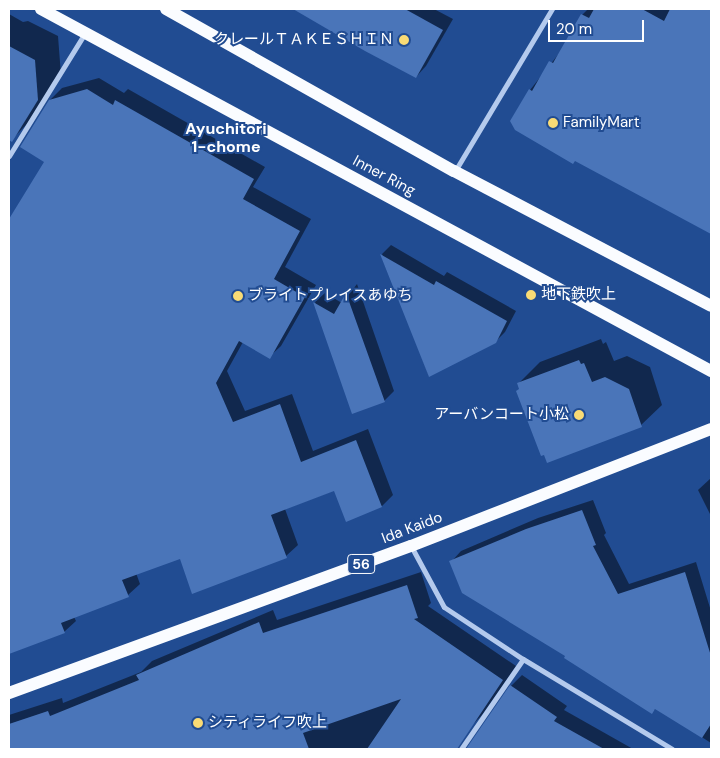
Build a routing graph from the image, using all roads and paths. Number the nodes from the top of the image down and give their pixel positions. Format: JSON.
{"nodes":[{"id":1,"x":41,"y":9,"type":"edge"},
{"id":2,"x":166,"y":9,"type":"edge"},
{"id":3,"x":552,"y":9,"type":"edge"},
{"id":4,"x":85,"y":33,"type":"junction"},
{"id":5,"x":9,"y":156,"type":"edge"},
{"id":6,"x":454,"y":171,"type":"junction"},
{"id":7,"x":711,"y":306,"type":"edge"},
{"id":8,"x":711,"y":371,"type":"edge"},
{"id":9,"x":711,"y":429,"type":"edge"},
{"id":10,"x":411,"y":546,"type":"junction"},
{"id":11,"x":523,"y":659,"type":"junction"},
{"id":12,"x":9,"y":693,"type":"edge"},
{"id":13,"x":461,"y":749,"type":"edge"},
{"id":14,"x":672,"y":749,"type":"edge"}],
"edges":[{"from":1,"to":4,"type":"main road","name":"Inner Ring"},
{"from":2,"to":6,"type":"main road"},
{"from":3,"to":6,"type":"street"},
{"from":4,"to":5,"type":"street"},
{"from":4,"to":8,"type":"main road","name":"Inner Ring"},
{"from":6,"to":7,"type":"main road"},
{"from":9,"to":10,"type":"main road","name":"Ida Kaido","number":"56"},
{"from":10,"to":11,"type":"street"},
{"from":10,"to":12,"type":"main road","name":"Ida Kaido","number":"56"},
{"from":11,"to":13,"type":"street"},
{"from":11,"to":14,"type":"street"}]}
